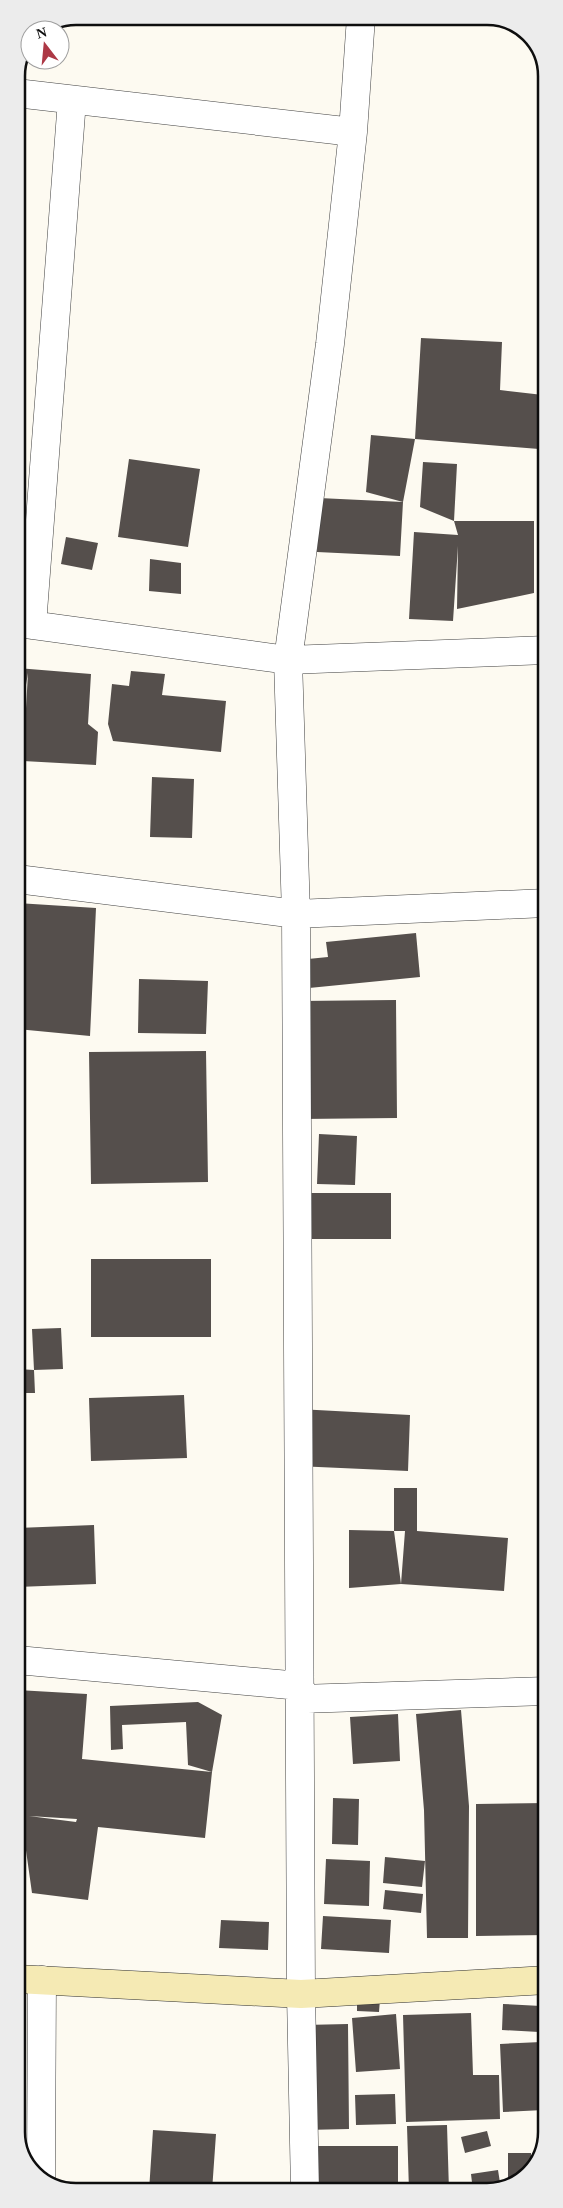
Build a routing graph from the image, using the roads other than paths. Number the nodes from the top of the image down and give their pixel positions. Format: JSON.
{"nodes":[{"id":1,"x":361,"y":25,"type":"edge"},
{"id":2,"x":25,"y":94,"type":"edge"},
{"id":3,"x":72,"y":100,"type":"junction"},
{"id":4,"x":353,"y":132,"type":"junction"},
{"id":5,"x":25,"y":613,"type":"edge"},
{"id":6,"x":25,"y":624,"type":"edge"},
{"id":7,"x":538,"y":650,"type":"edge"},
{"id":8,"x":288,"y":660,"type":"junction"},
{"id":9,"x":25,"y":880,"type":"edge"},
{"id":10,"x":538,"y":903,"type":"edge"},
{"id":11,"x":296,"y":914,"type":"junction"},
{"id":12,"x":25,"y":1661,"type":"edge"},
{"id":13,"x":538,"y":1691,"type":"edge"},
{"id":14,"x":300,"y":1692,"type":"junction"},
{"id":15,"x":30,"y":1980,"type":"edge"},
{"id":16,"x":538,"y":1981,"type":"edge"},
{"id":17,"x":301,"y":1994,"type":"junction"},
{"id":18,"x":40,"y":2168,"type":"edge"},
{"id":19,"x":305,"y":2183,"type":"edge"}],
"edges":[{"from":1,"to":4,"type":"street"},
{"from":2,"to":3,"type":"street"},
{"from":3,"to":4,"type":"street"},
{"from":3,"to":5,"type":"street"},
{"from":4,"to":8,"type":"street"},
{"from":6,"to":8,"type":"street"},
{"from":7,"to":8,"type":"street"},
{"from":8,"to":11,"type":"street"},
{"from":9,"to":11,"type":"street"},
{"from":10,"to":11,"type":"street"},
{"from":11,"to":14,"type":"street"},
{"from":12,"to":14,"type":"street"},
{"from":13,"to":14,"type":"street"},
{"from":14,"to":17,"type":"street"},
{"from":15,"to":17,"type":"street"},
{"from":15,"to":18,"type":"street"},
{"from":16,"to":17,"type":"street"},
{"from":17,"to":19,"type":"street"}]}
